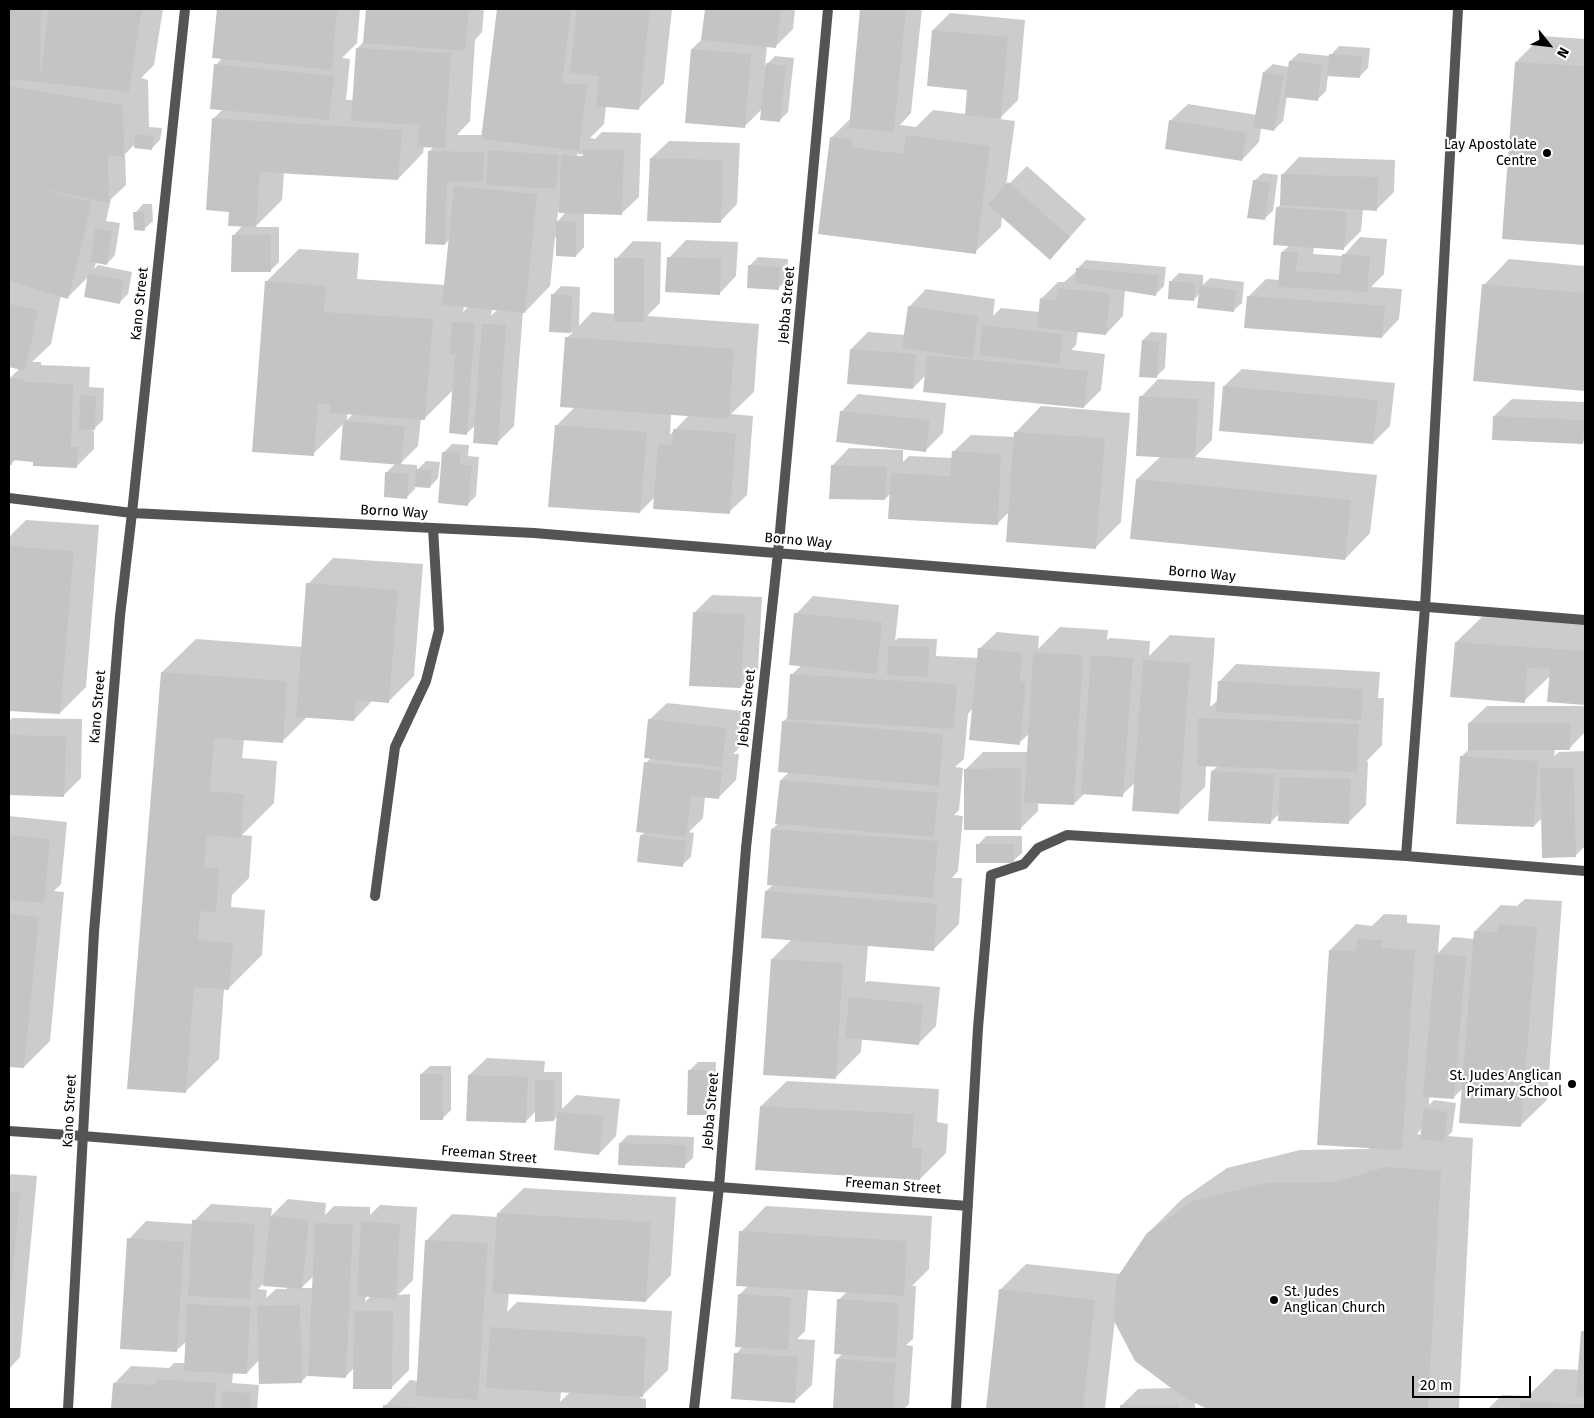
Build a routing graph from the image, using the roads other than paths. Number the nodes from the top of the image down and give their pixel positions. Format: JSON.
{"nodes":[{"id":1,"x":185,"y":9,"type":"edge"},
{"id":2,"x":828,"y":9,"type":"edge"},
{"id":3,"x":1458,"y":9,"type":"edge"},
{"id":4,"x":9,"y":498,"type":"edge"},
{"id":5,"x":132,"y":513,"type":"junction"},
{"id":6,"x":434,"y":528,"type":"junction"},
{"id":7,"x":778,"y":553,"type":"junction"},
{"id":8,"x":1425,"y":607,"type":"junction"},
{"id":9,"x":1585,"y":620,"type":"edge"},
{"id":10,"x":1406,"y":856,"type":"junction"},
{"id":11,"x":1585,"y":870,"type":"edge"},
{"id":12,"x":375,"y":896,"type":"dead end"},
{"id":13,"x":9,"y":1131,"type":"edge"},
{"id":14,"x":82,"y":1136,"type":"junction"},
{"id":15,"x":719,"y":1187,"type":"junction"},
{"id":16,"x":968,"y":1206,"type":"junction"},
{"id":17,"x":68,"y":1409,"type":"edge"},
{"id":18,"x":694,"y":1409,"type":"edge"},
{"id":19,"x":956,"y":1409,"type":"edge"}],
"edges":[{"from":1,"to":5,"type":"street","name":"Kano Street"},
{"from":2,"to":7,"type":"street","name":"Jebba Street"},
{"from":3,"to":8,"type":"street"},
{"from":4,"to":5,"type":"street","name":"Borno Way"},
{"from":5,"to":6,"type":"street","name":"Borno Way"},
{"from":5,"to":14,"type":"street","name":"Kano Street"},
{"from":6,"to":7,"type":"street","name":"Borno Way"},
{"from":6,"to":12,"type":"street"},
{"from":7,"to":8,"type":"street","name":"Borno Way"},
{"from":7,"to":15,"type":"street","name":"Jebba Street"},
{"from":8,"to":9,"type":"street","name":"Borno Way"},
{"from":8,"to":10,"type":"street"},
{"from":10,"to":11,"type":"street"},
{"from":10,"to":16,"type":"street"},
{"from":13,"to":14,"type":"street","name":"Freeman Street"},
{"from":14,"to":15,"type":"street","name":"Freeman Street"},
{"from":14,"to":17,"type":"street","name":"Kano Street"},
{"from":15,"to":16,"type":"street","name":"Freeman Street"},
{"from":15,"to":18,"type":"street","name":"Jebba Street"},
{"from":16,"to":19,"type":"street"}]}
